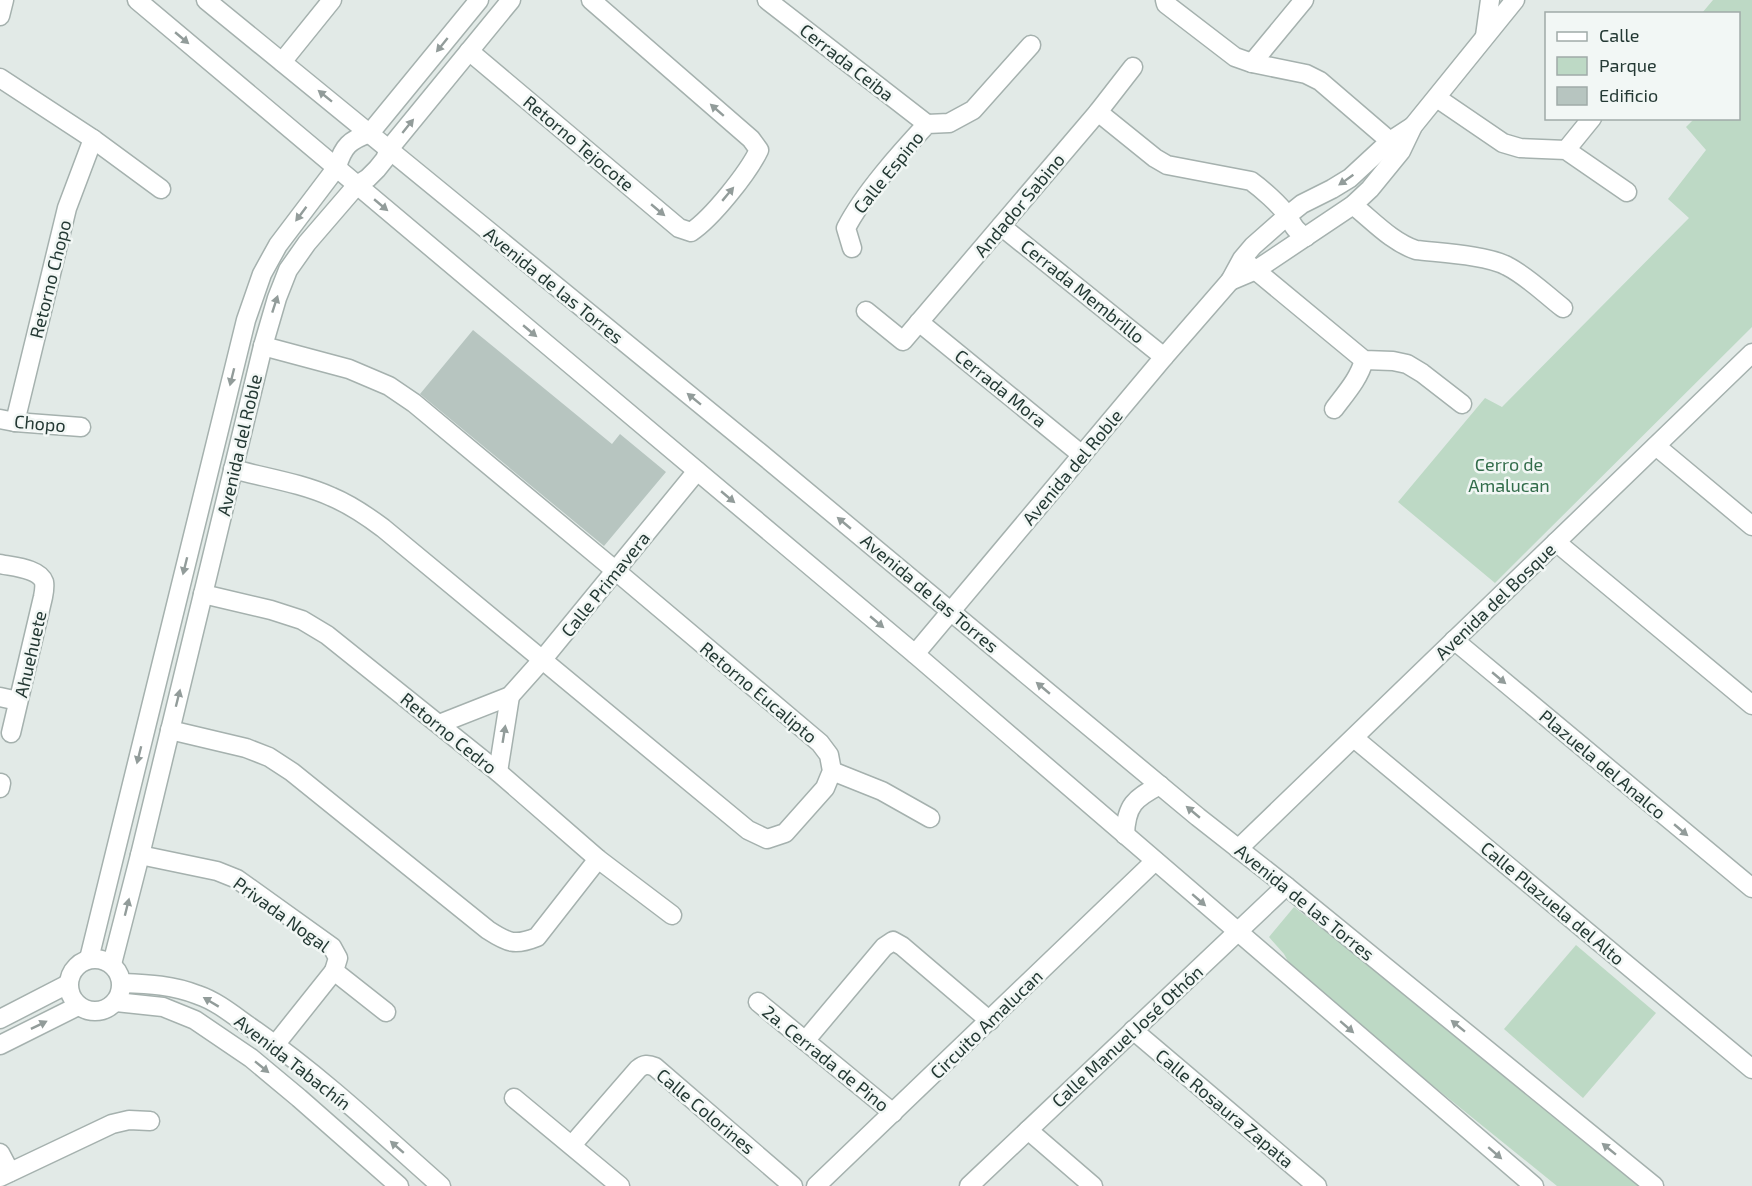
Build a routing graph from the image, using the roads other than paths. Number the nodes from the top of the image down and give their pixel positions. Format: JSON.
{"nodes":[{"id":1,"x":137,"y":0,"type":"edge"},
{"id":2,"x":206,"y":0,"type":"edge"},
{"id":3,"x":332,"y":0,"type":"edge"},
{"id":4,"x":479,"y":0,"type":"edge"},
{"id":5,"x":511,"y":0,"type":"edge"},
{"id":6,"x":591,"y":0,"type":"edge"},
{"id":7,"x":767,"y":0,"type":"edge"},
{"id":8,"x":1165,"y":0,"type":"edge"},
{"id":9,"x":1304,"y":0,"type":"edge"},
{"id":10,"x":1490,"y":0,"type":"edge"},
{"id":11,"x":1515,"y":0,"type":"edge"},
{"id":12,"x":1485,"y":36,"type":"junction"},
{"id":13,"x":1031,"y":45,"type":"dead end"},
{"id":14,"x":469,"y":51,"type":"junction"},
{"id":15,"x":282,"y":62,"type":"junction"},
{"id":16,"x":1252,"y":63,"type":"junction"},
{"id":17,"x":1133,"y":67,"type":"dead end"},
{"id":18,"x":0,"y":78,"type":"edge"},
{"id":19,"x":1437,"y":98,"type":"junction"},
{"id":20,"x":1098,"y":112,"type":"junction"},
{"id":21,"x":1590,"y":120,"type":"edge"},
{"id":22,"x":927,"y":124,"type":"junction"},
{"id":23,"x":370,"y":133,"type":"junction"},
{"id":24,"x":93,"y":139,"type":"junction"},
{"id":25,"x":1395,"y":146,"type":"junction"},
{"id":26,"x":389,"y":149,"type":"junction"},
{"id":27,"x":1566,"y":150,"type":"junction"},
{"id":28,"x":337,"y":167,"type":"junction"},
{"id":29,"x":357,"y":184,"type":"junction"},
{"id":30,"x":161,"y":189,"type":"dead end"},
{"id":31,"x":1627,"y":192,"type":"dead end"},
{"id":32,"x":1302,"y":204,"type":"junction"},
{"id":33,"x":1353,"y":205,"type":"junction"},
{"id":34,"x":1287,"y":216,"type":"junction"},
{"id":35,"x":1001,"y":226,"type":"junction"},
{"id":36,"x":1313,"y":232,"type":"junction"},
{"id":37,"x":852,"y":248,"type":"dead end"},
{"id":38,"x":1249,"y":264,"type":"junction"},
{"id":39,"x":1563,"y":308,"type":"dead end"},
{"id":40,"x":866,"y":311,"type":"dead end"},
{"id":41,"x":919,"y":322,"type":"junction"},
{"id":42,"x":262,"y":346,"type":"junction"},
{"id":43,"x":1752,"y":353,"type":"edge"},
{"id":44,"x":1164,"y":357,"type":"junction"},
{"id":45,"x":1364,"y":360,"type":"junction"},
{"id":46,"x":1462,"y":404,"type":"dead end"},
{"id":47,"x":1334,"y":409,"type":"dead end"},
{"id":48,"x":7,"y":420,"type":"edge"},
{"id":49,"x":81,"y":427,"type":"dead end"},
{"id":50,"x":1656,"y":446,"type":"junction"},
{"id":51,"x":1082,"y":455,"type":"junction"},
{"id":52,"x":233,"y":469,"type":"junction"},
{"id":53,"x":697,"y":471,"type":"junction"},
{"id":54,"x":1752,"y":526,"type":"edge"},
{"id":55,"x":1556,"y":542,"type":"junction"},
{"id":56,"x":0,"y":564,"type":"edge"},
{"id":57,"x":616,"y":571,"type":"junction"},
{"id":58,"x":203,"y":594,"type":"junction"},
{"id":59,"x":951,"y":611,"type":"junction"},
{"id":60,"x":1454,"y":640,"type":"junction"},
{"id":61,"x":915,"y":654,"type":"junction"},
{"id":62,"x":543,"y":659,"type":"junction"},
{"id":63,"x":510,"y":696,"type":"junction"},
{"id":64,"x":0,"y":697,"type":"edge"},
{"id":65,"x":18,"y":701,"type":"junction"},
{"id":66,"x":1752,"y":705,"type":"edge"},
{"id":67,"x":439,"y":724,"type":"junction"},
{"id":68,"x":170,"y":730,"type":"junction"},
{"id":69,"x":11,"y":733,"type":"dead end"},
{"id":70,"x":1354,"y":738,"type":"junction"},
{"id":71,"x":832,"y":771,"type":"junction"},
{"id":72,"x":498,"y":772,"type":"junction"},
{"id":73,"x":1160,"y":785,"type":"junction"},
{"id":74,"x":930,"y":818,"type":"dead end"},
{"id":75,"x":1125,"y":835,"type":"junction"},
{"id":76,"x":1238,"y":849,"type":"junction"},
{"id":77,"x":140,"y":855,"type":"junction"},
{"id":78,"x":598,"y":860,"type":"junction"},
{"id":79,"x":1155,"y":861,"type":"junction"},
{"id":80,"x":1286,"y":886,"type":"junction"},
{"id":81,"x":1752,"y":888,"type":"edge"},
{"id":82,"x":672,"y":915,"type":"dead end"},
{"id":83,"x":1237,"y":932,"type":"junction"},
{"id":84,"x":89,"y":959,"type":"junction"},
{"id":85,"x":112,"y":964,"type":"junction"},
{"id":86,"x":334,"y":971,"type":"junction"},
{"id":87,"x":122,"y":983,"type":"junction"},
{"id":88,"x":68,"y":984,"type":"junction"},
{"id":89,"x":116,"y":1002,"type":"junction"},
{"id":90,"x":758,"y":1002,"type":"dead end"},
{"id":91,"x":78,"y":1006,"type":"junction"},
{"id":92,"x":386,"y":1012,"type":"dead end"},
{"id":93,"x":0,"y":1019,"type":"edge"},
{"id":94,"x":990,"y":1021,"type":"junction"},
{"id":95,"x":1133,"y":1030,"type":"junction"},
{"id":96,"x":805,"y":1041,"type":"junction"},
{"id":97,"x":0,"y":1045,"type":"edge"},
{"id":98,"x":275,"y":1045,"type":"junction"},
{"id":99,"x":1752,"y":1069,"type":"edge"},
{"id":100,"x":514,"y":1098,"type":"dead end"},
{"id":101,"x":893,"y":1113,"type":"junction"},
{"id":102,"x":150,"y":1121,"type":"dead end"},
{"id":103,"x":1028,"y":1131,"type":"junction"},
{"id":104,"x":572,"y":1145,"type":"junction"},
{"id":105,"x":0,"y":1153,"type":"edge"},
{"id":106,"x":5,"y":1175,"type":"edge"},
{"id":107,"x":399,"y":1186,"type":"edge"},
{"id":108,"x":441,"y":1186,"type":"edge"},
{"id":109,"x":620,"y":1186,"type":"edge"},
{"id":110,"x":793,"y":1186,"type":"edge"},
{"id":111,"x":816,"y":1186,"type":"edge"},
{"id":112,"x":969,"y":1186,"type":"edge"},
{"id":113,"x":1093,"y":1186,"type":"edge"},
{"id":114,"x":1317,"y":1186,"type":"edge"},
{"id":115,"x":1534,"y":1186,"type":"edge"},
{"id":116,"x":1654,"y":1186,"type":"edge"}],
"edges":[{"from":1,"to":28,"type":"street","one_way":true},
{"from":2,"to":15,"type":"street","name":"Avenida de las Torres"},
{"from":3,"to":15,"type":"street"},
{"from":4,"to":23,"type":"street","name":"Avenida del Roble","one_way":true},
{"from":5,"to":14,"type":"street","name":"Avenida del Roble"},
{"from":14,"to":6,"type":"street","name":"Retorno Tejocote","one_way":true},
{"from":7,"to":22,"type":"street","name":"Cerrada Ceiba"},
{"from":8,"to":16,"type":"street"},
{"from":9,"to":16,"type":"street"},
{"from":10,"to":12,"type":"street","name":"Avenida del Roble"},
{"from":11,"to":12,"type":"street"},
{"from":12,"to":19,"type":"street","name":"Avenida del Roble"},
{"from":13,"to":22,"type":"street","name":"Calle Espino"},
{"from":26,"to":14,"type":"street","name":"Avenida del Roble","one_way":true},
{"from":23,"to":15,"type":"street","name":"Avenida de las Torres","one_way":true},
{"from":16,"to":25,"type":"street"},
{"from":17,"to":20,"type":"street","name":"Andador Sabino"},
{"from":18,"to":24,"type":"street"},
{"from":19,"to":25,"type":"street","name":"Avenida del Roble"},
{"from":19,"to":27,"type":"street"},
{"from":20,"to":34,"type":"street"},
{"from":20,"to":35,"type":"street","name":"Andador Sabino"},
{"from":21,"to":27,"type":"street"},
{"from":22,"to":37,"type":"street","name":"Calle Espino"},
{"from":23,"to":26,"type":"street","name":"Avenida de las Torres"},
{"from":23,"to":28,"type":"street","name":"Avenida del Roble"},
{"from":24,"to":30,"type":"street"},
{"from":24,"to":48,"type":"street","name":"Retorno Chopo"},
{"from":25,"to":32,"type":"street","name":"Avenida del Roble","one_way":true},
{"from":25,"to":33,"type":"street","name":"Avenida del Roble"},
{"from":26,"to":29,"type":"street","name":"Avenida del Roble"},
{"from":59,"to":26,"type":"street","name":"Avenida de las Torres","one_way":true},
{"from":27,"to":31,"type":"street"},
{"from":28,"to":29,"type":"street"},
{"from":28,"to":84,"type":"street","name":"Avenida del Roble","one_way":true},
{"from":42,"to":29,"type":"street","name":"Avenida del Roble","one_way":true},
{"from":29,"to":53,"type":"street","one_way":true},
{"from":32,"to":34,"type":"street","name":"Avenida del Roble"},
{"from":32,"to":36,"type":"street"},
{"from":33,"to":36,"type":"street","name":"Avenida del Roble"},
{"from":33,"to":39,"type":"street"},
{"from":34,"to":36,"type":"street"},
{"from":34,"to":38,"type":"street","name":"Avenida del Roble"},
{"from":35,"to":41,"type":"street","name":"Andador Sabino"},
{"from":35,"to":44,"type":"street","name":"Cerrada Membrillo"},
{"from":36,"to":38,"type":"street","name":"Avenida del Roble"},
{"from":38,"to":44,"type":"street","name":"Avenida del Roble"},
{"from":38,"to":45,"type":"street"},
{"from":40,"to":41,"type":"street","name":"Andador Sabino"},
{"from":41,"to":51,"type":"street","name":"Cerrada Mora"},
{"from":42,"to":52,"type":"street","name":"Avenida del Roble"},
{"from":42,"to":57,"type":"street","name":"Retorno Eucalipto"},
{"from":43,"to":50,"type":"street","name":"Avenida del Bosque"},
{"from":44,"to":51,"type":"street","name":"Avenida del Roble"},
{"from":45,"to":46,"type":"street"},
{"from":45,"to":47,"type":"street"},
{"from":48,"to":49,"type":"street","name":"Chopo"},
{"from":50,"to":54,"type":"street"},
{"from":50,"to":55,"type":"street","name":"Avenida del Bosque"},
{"from":51,"to":59,"type":"street","name":"Avenida del Roble"},
{"from":52,"to":58,"type":"street","name":"Avenida del Roble"},
{"from":52,"to":62,"type":"street"},
{"from":53,"to":57,"type":"street","name":"Calle Primavera"},
{"from":53,"to":61,"type":"street","one_way":true},
{"from":55,"to":60,"type":"street","name":"Avenida del Bosque"},
{"from":55,"to":66,"type":"street"},
{"from":56,"to":65,"type":"street","name":"Ahuehuete"},
{"from":57,"to":62,"type":"street","name":"Calle Primavera"},
{"from":57,"to":71,"type":"street","name":"Retorno Eucalipto"},
{"from":58,"to":67,"type":"street","name":"Retorno Cedro"},
{"from":68,"to":58,"type":"street","name":"Avenida del Roble","one_way":true},
{"from":59,"to":61,"type":"street","name":"Avenida del Roble"},
{"from":73,"to":59,"type":"street","name":"Avenida de las Torres","one_way":true},
{"from":60,"to":70,"type":"street","name":"Avenida del Bosque"},
{"from":60,"to":81,"type":"street","name":"Plazuela del Analco","one_way":true},
{"from":61,"to":75,"type":"street"},
{"from":62,"to":63,"type":"street","name":"Calle Primavera"},
{"from":62,"to":71,"type":"street"},
{"from":63,"to":67,"type":"street","name":"Calle Primavera"},
{"from":72,"to":63,"type":"street","one_way":true},
{"from":64,"to":65,"type":"street"},
{"from":65,"to":69,"type":"street","name":"Ahuehuete"},
{"from":67,"to":72,"type":"street","name":"Retorno Cedro"},
{"from":68,"to":77,"type":"street","name":"Avenida del Roble"},
{"from":68,"to":78,"type":"street"},
{"from":70,"to":76,"type":"street","name":"Avenida del Bosque"},
{"from":70,"to":99,"type":"street","name":"Calle Plazuela del Alto"},
{"from":71,"to":74,"type":"street"},
{"from":72,"to":78,"type":"street","name":"Retorno Cedro"},
{"from":73,"to":75,"type":"street"},
{"from":76,"to":73,"type":"street","name":"Avenida de las Torres","one_way":true},
{"from":75,"to":79,"type":"street"},
{"from":76,"to":80,"type":"street","name":"Avenida de las Torres"},
{"from":85,"to":77,"type":"street","name":"Avenida del Roble","one_way":true},
{"from":77,"to":86,"type":"street","name":"Privada Nogal"},
{"from":78,"to":82,"type":"street","name":"Retorno Cedro"},
{"from":79,"to":83,"type":"street","one_way":true},
{"from":79,"to":94,"type":"street","name":"Circuito Amalucan"},
{"from":80,"to":83,"type":"street","name":"Calle Manuel José Othón"},
{"from":116,"to":80,"type":"street","name":"Avenida de las Torres","one_way":true},
{"from":83,"to":95,"type":"street","name":"Calle Manuel José Othón"},
{"from":83,"to":115,"type":"street","one_way":true},
{"from":84,"to":85,"type":"street"},
{"from":84,"to":88,"type":"street"},
{"from":85,"to":87,"type":"street"},
{"from":86,"to":92,"type":"street","name":"Privada Nogal"},
{"from":86,"to":98,"type":"street","name":"Privada Nogal"},
{"from":87,"to":89,"type":"street"},
{"from":98,"to":87,"type":"street","name":"Avenida Tabachín","one_way":true},
{"from":88,"to":91,"type":"street"},
{"from":88,"to":93,"type":"street"},
{"from":89,"to":91,"type":"street"},
{"from":89,"to":107,"type":"street","name":"Avenida Tabachín","one_way":true},
{"from":90,"to":96,"type":"street","name":"2a. Cerrada de Pino"},
{"from":97,"to":91,"type":"street","one_way":true},
{"from":94,"to":96,"type":"street"},
{"from":94,"to":101,"type":"street","name":"Circuito Amalucan"},
{"from":95,"to":103,"type":"street","name":"Calle Manuel José Othón"},
{"from":95,"to":114,"type":"street","name":"Calle Rosaura Zapata"},
{"from":96,"to":101,"type":"street","name":"2a. Cerrada de Pino"},
{"from":108,"to":98,"type":"street","name":"Avenida Tabachín","one_way":true},
{"from":100,"to":104,"type":"street"},
{"from":101,"to":111,"type":"street","name":"Circuito Amalucan"},
{"from":102,"to":106,"type":"street"},
{"from":103,"to":112,"type":"street","name":"Calle Manuel José Othón"},
{"from":103,"to":113,"type":"street"},
{"from":104,"to":109,"type":"street"},
{"from":104,"to":110,"type":"street","name":"Calle Colorines"},
{"from":105,"to":106,"type":"street"}]}
